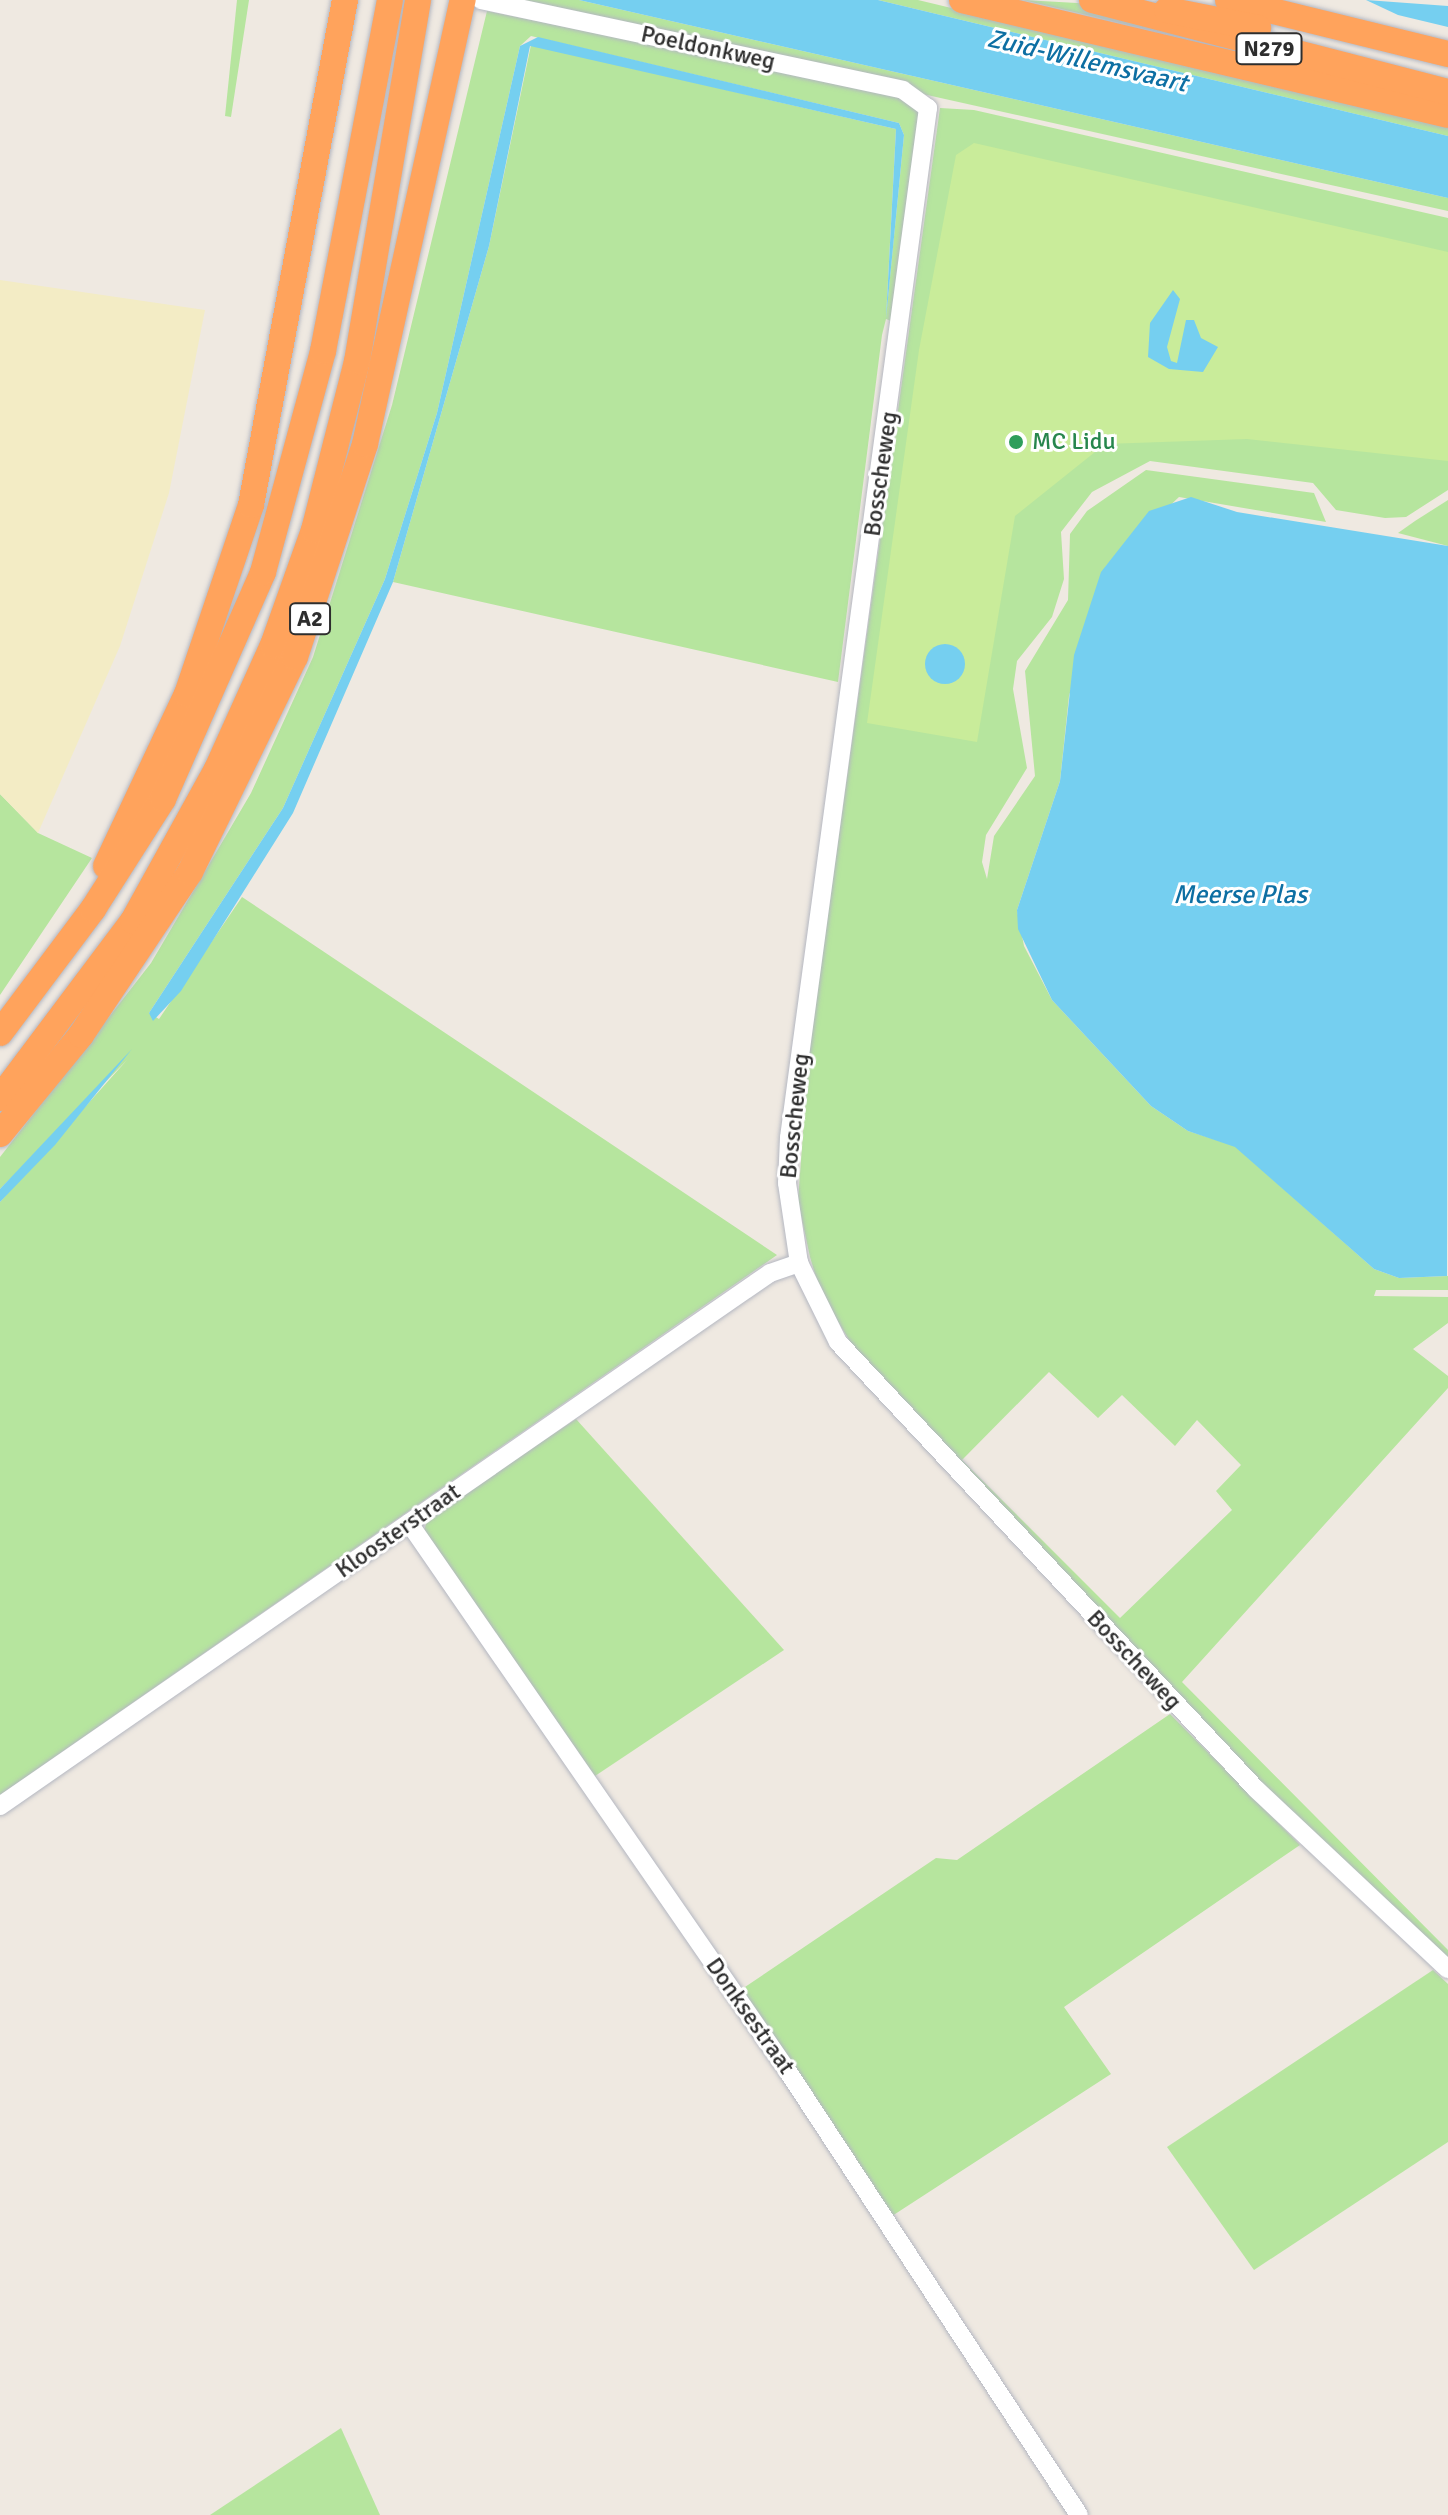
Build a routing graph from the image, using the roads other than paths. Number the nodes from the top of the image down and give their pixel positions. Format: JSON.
{"nodes":[{"id":1,"x":463,"y":0,"type":"edge"},
{"id":2,"x":481,"y":0,"type":"edge"},
{"id":3,"x":962,"y":0,"type":"edge"},
{"id":4,"x":1092,"y":0,"type":"edge"},
{"id":5,"x":1123,"y":0,"type":"edge"},
{"id":6,"x":1156,"y":0,"type":"edge"},
{"id":7,"x":1228,"y":0,"type":"edge"},
{"id":8,"x":345,"y":3,"type":"edge"},
{"id":9,"x":388,"y":8,"type":"edge"},
{"id":10,"x":416,"y":12,"type":"edge"},
{"id":11,"x":1197,"y":13,"type":"junction"},
{"id":12,"x":1448,"y":54,"type":"edge"},
{"id":13,"x":1448,"y":75,"type":"edge"},
{"id":14,"x":1448,"y":92,"type":"edge"},
{"id":15,"x":928,"y":108,"type":"joint"},
{"id":16,"x":1448,"y":115,"type":"edge"},
{"id":17,"x":63,"y":951,"type":"junction"},
{"id":18,"x":0,"y":1033,"type":"edge"},
{"id":19,"x":0,"y":1098,"type":"edge"},
{"id":20,"x":0,"y":1134,"type":"edge"},
{"id":21,"x":799,"y":1263,"type":"junction"},
{"id":22,"x":409,"y":1523,"type":"junction"},
{"id":23,"x":0,"y":1806,"type":"edge"},
{"id":24,"x":1448,"y":1969,"type":"edge"},
{"id":25,"x":1079,"y":2515,"type":"edge"}],
"edges":[{"from":1,"to":20,"type":"highway","number":"A2"},
{"from":2,"to":15,"type":"street","name":"Poeldonkweg"},
{"from":3,"to":16,"type":"highway","number":"N279"},
{"from":4,"to":14,"type":"highway","number":"N279"},
{"from":5,"to":11,"type":"highway","number":"N279"},
{"from":6,"to":11,"type":"highway","number":"N279"},
{"from":7,"to":12,"type":"highway","number":"N279"},
{"from":8,"to":17,"type":"highway","number":"A2"},
{"from":9,"to":17,"type":"highway","number":"A2"},
{"from":10,"to":19,"type":"highway","number":"A2"},
{"from":11,"to":13,"type":"highway","number":"N279"},
{"from":15,"to":21,"type":"street","name":"Bosscheweg"},
{"from":17,"to":18,"type":"highway","number":"A2"},
{"from":21,"to":22,"type":"street","name":"Kloosterstraat"},
{"from":21,"to":24,"type":"street","name":"Bosscheweg"},
{"from":22,"to":23,"type":"street","name":"Kloosterstraat"},
{"from":22,"to":25,"type":"street","name":"Donksestraat"}]}
